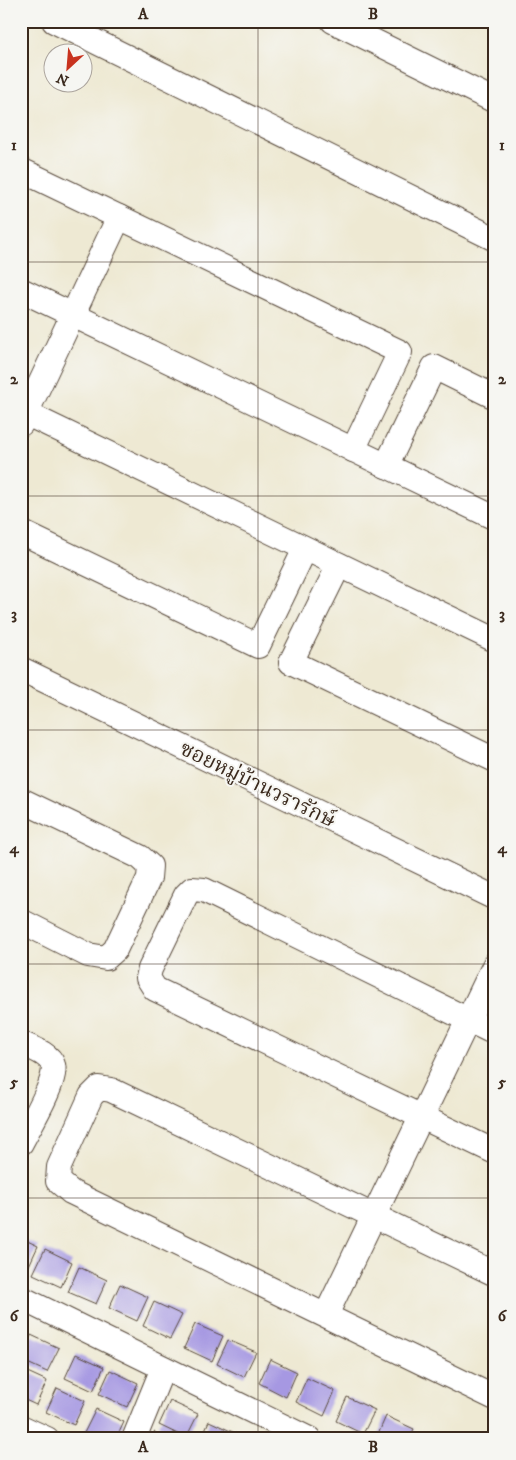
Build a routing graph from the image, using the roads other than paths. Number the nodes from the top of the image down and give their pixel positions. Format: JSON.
{"nodes":[{"id":1,"x":333,"y":21,"type":"edge"},
{"id":2,"x":56,"y":22,"type":"edge"},
{"id":3,"x":495,"y":101,"type":"edge"},
{"id":4,"x":21,"y":170,"type":"edge"},
{"id":5,"x":119,"y":217,"type":"junction"},
{"id":6,"x":495,"y":239,"type":"edge"},
{"id":7,"x":21,"y":290,"type":"edge"},
{"id":8,"x":72,"y":315,"type":"junction"},
{"id":9,"x":495,"y":397,"type":"edge"},
{"id":10,"x":23,"y":416,"type":"edge"},
{"id":11,"x":353,"y":450,"type":"junction"},
{"id":12,"x":386,"y":466,"type":"junction"},
{"id":13,"x":495,"y":518,"type":"edge"},
{"id":14,"x":21,"y":532,"type":"edge"},
{"id":15,"x":305,"y":549,"type":"junction"},
{"id":16,"x":339,"y":565,"type":"junction"},
{"id":17,"x":495,"y":640,"type":"edge"},
{"id":18,"x":21,"y":669,"type":"edge"},
{"id":19,"x":495,"y":760,"type":"edge"},
{"id":20,"x":21,"y":800,"type":"edge"},
{"id":21,"x":495,"y":898,"type":"edge"},
{"id":22,"x":21,"y":921,"type":"edge"},
{"id":23,"x":495,"y":964,"type":"edge"},
{"id":24,"x":468,"y":1020,"type":"junction"},
{"id":25,"x":495,"y":1033,"type":"edge"},
{"id":26,"x":21,"y":1043,"type":"edge"},
{"id":27,"x":422,"y":1115,"type":"junction"},
{"id":28,"x":21,"y":1143,"type":"edge"},
{"id":29,"x":495,"y":1152,"type":"edge"},
{"id":30,"x":374,"y":1215,"type":"junction"},
{"id":31,"x":495,"y":1274,"type":"edge"},
{"id":32,"x":21,"y":1298,"type":"edge"},
{"id":33,"x":326,"y":1314,"type":"junction"},
{"id":34,"x":163,"y":1368,"type":"junction"},
{"id":35,"x":495,"y":1398,"type":"edge"},
{"id":36,"x":21,"y":1427,"type":"edge"},
{"id":37,"x":46,"y":1439,"type":"edge"},
{"id":38,"x":134,"y":1439,"type":"edge"},
{"id":39,"x":310,"y":1439,"type":"edge"}],
"edges":[{"from":1,"to":3,"type":"street"},
{"from":2,"to":6,"type":"street"},
{"from":4,"to":5,"type":"street"},
{"from":5,"to":8,"type":"street"},
{"from":5,"to":11,"type":"street"},
{"from":7,"to":8,"type":"street"},
{"from":8,"to":10,"type":"street"},
{"from":8,"to":11,"type":"street"},
{"from":9,"to":12,"type":"street"},
{"from":10,"to":15,"type":"street"},
{"from":11,"to":12,"type":"street"},
{"from":12,"to":13,"type":"street"},
{"from":14,"to":15,"type":"street"},
{"from":15,"to":16,"type":"street"},
{"from":16,"to":17,"type":"street"},
{"from":16,"to":19,"type":"street"},
{"from":18,"to":21,"type":"street","name":"ซอยหมู่บ้านวรารักษ์"},
{"from":20,"to":22,"type":"street"},
{"from":23,"to":24,"type":"street"},
{"from":24,"to":25,"type":"street"},
{"from":24,"to":27,"type":"street"},
{"from":24,"to":27,"type":"street"},
{"from":26,"to":28,"type":"street"},
{"from":27,"to":29,"type":"street"},
{"from":27,"to":30,"type":"street"},
{"from":30,"to":31,"type":"street"},
{"from":30,"to":33,"type":"street"},
{"from":30,"to":33,"type":"street"},
{"from":32,"to":34,"type":"street"},
{"from":33,"to":35,"type":"street"},
{"from":34,"to":38,"type":"street"},
{"from":34,"to":39,"type":"street"},
{"from":36,"to":37,"type":"street"}]}
